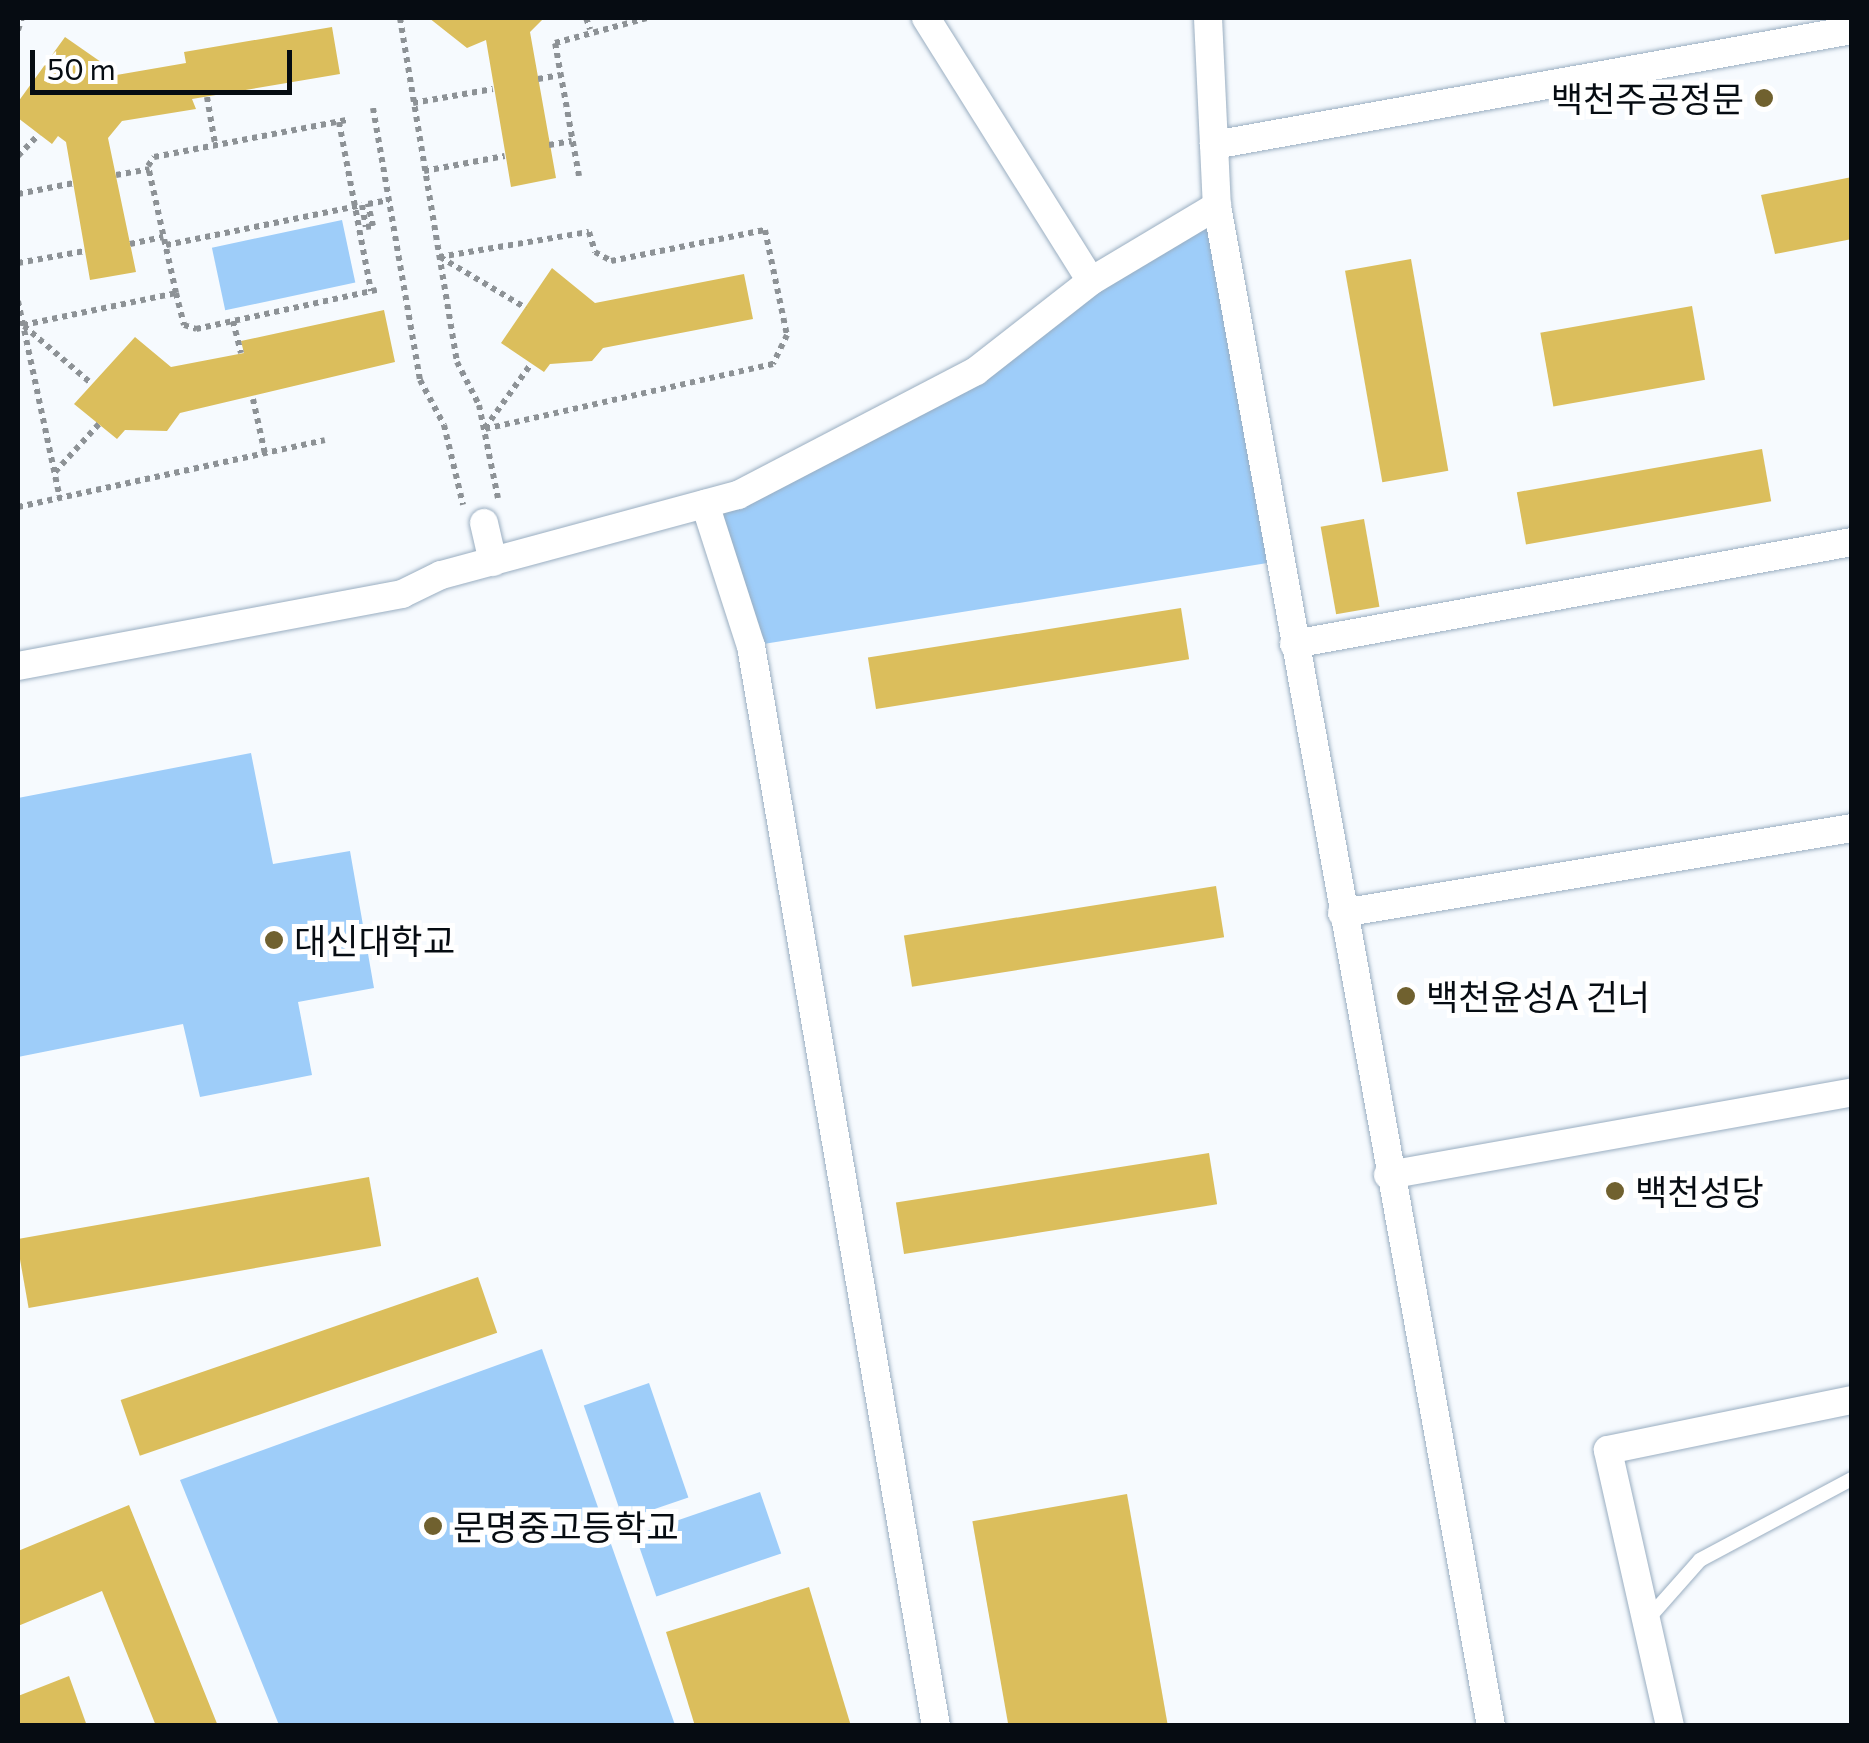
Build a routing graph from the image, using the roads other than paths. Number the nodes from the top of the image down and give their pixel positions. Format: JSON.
{"nodes":[{"id":1,"x":926,"y":18,"type":"edge"},
{"id":2,"x":1208,"y":18,"type":"edge"},
{"id":3,"x":1852,"y":30,"type":"edge"},
{"id":4,"x":1214,"y":146,"type":"junction"},
{"id":5,"x":1217,"y":206,"type":"junction"},
{"id":6,"x":1091,"y":281,"type":"junction"},
{"id":7,"x":705,"y":504,"type":"junction"},
{"id":8,"x":485,"y":522,"type":"road end"},
{"id":9,"x":1851,"y":543,"type":"edge"},
{"id":10,"x":493,"y":562,"type":"junction"},
{"id":11,"x":1294,"y":644,"type":"junction"},
{"id":12,"x":18,"y":666,"type":"edge"},
{"id":13,"x":1852,"y":828,"type":"edge"},
{"id":14,"x":1342,"y":913,"type":"junction"},
{"id":15,"x":1852,"y":1092,"type":"edge"},
{"id":16,"x":1388,"y":1175,"type":"junction"},
{"id":17,"x":1852,"y":1400,"type":"edge"},
{"id":18,"x":1852,"y":1479,"type":"edge"},
{"id":19,"x":1645,"y":1622,"type":"junction"},
{"id":20,"x":936,"y":1726,"type":"edge"},
{"id":21,"x":1491,"y":1726,"type":"edge"},
{"id":22,"x":1670,"y":1726,"type":"edge"}],
"edges":[{"from":1,"to":6,"type":"street"},
{"from":2,"to":4,"type":"street"},
{"from":3,"to":4,"type":"street"},
{"from":4,"to":5,"type":"street"},
{"from":5,"to":6,"type":"street"},
{"from":5,"to":11,"type":"street"},
{"from":6,"to":7,"type":"street"},
{"from":7,"to":10,"type":"street"},
{"from":7,"to":20,"type":"street"},
{"from":8,"to":10,"type":"street"},
{"from":9,"to":11,"type":"street"},
{"from":10,"to":12,"type":"street"},
{"from":11,"to":14,"type":"street"},
{"from":13,"to":14,"type":"street"},
{"from":14,"to":16,"type":"street"},
{"from":15,"to":16,"type":"street"},
{"from":16,"to":21,"type":"street"},
{"from":17,"to":19,"type":"street"},
{"from":18,"to":19,"type":"lane"},
{"from":19,"to":22,"type":"street"}]}
